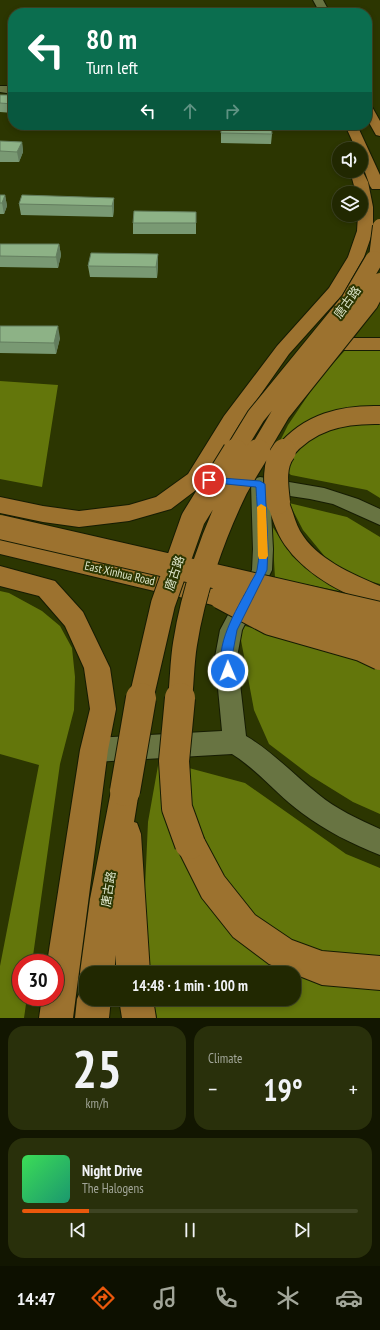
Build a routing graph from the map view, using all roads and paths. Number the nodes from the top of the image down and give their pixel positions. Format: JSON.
{"nodes":[{"id":1,"x":372,"y":114,"type":"edge"},
{"id":2,"x":372,"y":117,"type":"edge"},
{"id":3,"x":340,"y":130,"type":"edge"},
{"id":4,"x":353,"y":130,"type":"edge"},
{"id":5,"x":380,"y":132,"type":"edge"},
{"id":6,"x":346,"y":142,"type":"edge"},
{"id":7,"x":380,"y":160,"type":"edge"},
{"id":8,"x":360,"y":178,"type":"edge"},
{"id":9,"x":380,"y":198,"type":"edge"},
{"id":10,"x":380,"y":226,"type":"edge"},
{"id":11,"x":380,"y":282,"type":"edge"},
{"id":12,"x":380,"y":344,"type":"edge"},
{"id":13,"x":283,"y":350,"type":"junction"},
{"id":14,"x":380,"y":415,"type":"edge"},
{"id":15,"x":196,"y":479,"type":"junction"},
{"id":16,"x":260,"y":484,"type":"junction"},
{"id":17,"x":0,"y":505,"type":"edge"},
{"id":18,"x":380,"y":518,"type":"edge"},
{"id":19,"x":0,"y":527,"type":"edge"},
{"id":20,"x":0,"y":545,"type":"edge"},
{"id":21,"x":0,"y":576,"type":"edge"},
{"id":22,"x":221,"y":597,"type":"junction"},
{"id":23,"x":380,"y":597,"type":"edge"},
{"id":24,"x":380,"y":614,"type":"edge"},
{"id":25,"x":380,"y":634,"type":"edge"},
{"id":26,"x":380,"y":658,"type":"edge"},
{"id":27,"x":235,"y":742,"type":"junction"},
{"id":28,"x":94,"y":750,"type":"junction"},
{"id":29,"x":125,"y":791,"type":"junction"},
{"id":30,"x":380,"y":842,"type":"edge"},
{"id":31,"x":98,"y":966,"type":"edge"},
{"id":32,"x":133,"y":966,"type":"edge"},
{"id":33,"x":380,"y":973,"type":"edge"},
{"id":34,"x":93,"y":1006,"type":"edge"},
{"id":35,"x":137,"y":1006,"type":"edge"},
{"id":36,"x":56,"y":1018,"type":"edge"},
{"id":37,"x":92,"y":1018,"type":"edge"},
{"id":38,"x":139,"y":1018,"type":"edge"}],
"edges":[{"from":1,"to":5,"type":"main road"},
{"from":2,"to":7,"type":"main road"},
{"from":3,"to":6,"type":"main road"},
{"from":4,"to":9,"type":"main road"},
{"from":8,"to":13,"type":"main road"},
{"from":10,"to":29,"type":"main road","name":"唐古路","bridge":true},
{"from":11,"to":33,"type":"main road","bridge":true},
{"from":12,"to":13,"type":"main road"},
{"from":13,"to":15,"type":"main road"},
{"from":14,"to":23,"type":"main road","bridge":true},
{"from":15,"to":16,"type":"street"},
{"from":15,"to":17,"type":"main road"},
{"from":16,"to":18,"type":"street"},
{"from":16,"to":27,"type":"street"},
{"from":19,"to":24,"type":"main road","name":"East Xinhua Road","bridge":true},
{"from":20,"to":22,"type":"main road","name":"East Xinhua Road","bridge":true},
{"from":21,"to":28,"type":"main road"},
{"from":22,"to":25,"type":"main road","name":"East Xinhua Road","bridge":true},
{"from":22,"to":26,"type":"main road","bridge":true},
{"from":27,"to":28,"type":"street"},
{"from":27,"to":30,"type":"street"},
{"from":28,"to":36,"type":"main road"},
{"from":29,"to":31,"type":"main road","name":"唐古路"},
{"from":29,"to":32,"type":"main road"},
{"from":34,"to":37,"type":"main road"},
{"from":35,"to":38,"type":"main road"}]}
